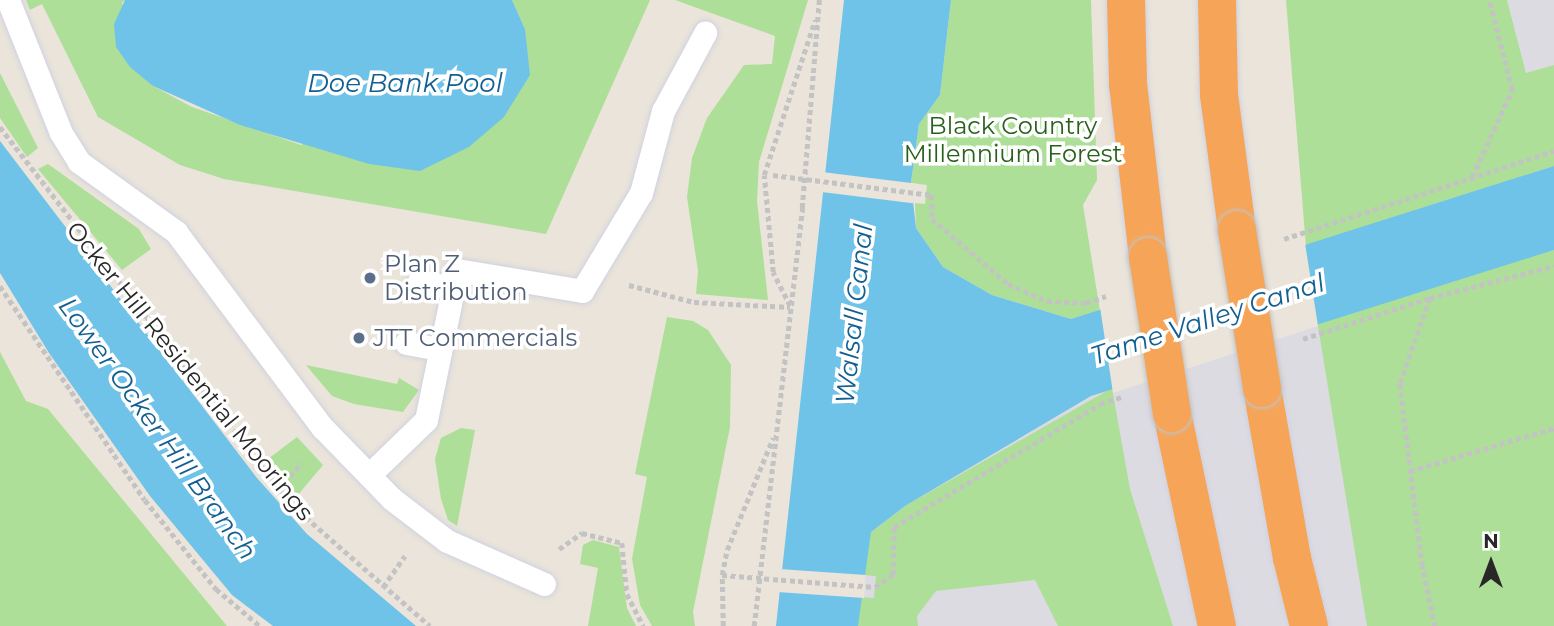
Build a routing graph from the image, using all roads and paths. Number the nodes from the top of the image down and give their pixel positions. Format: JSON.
{"nodes":[{"id":1,"x":8,"y":0,"type":"edge"},
{"id":2,"x":819,"y":0,"type":"edge"},
{"id":3,"x":1126,"y":0,"type":"edge"},
{"id":4,"x":1217,"y":0,"type":"edge"},
{"id":5,"x":1489,"y":0,"type":"edge"},
{"id":6,"x":818,"y":11,"type":"junction"},
{"id":7,"x":705,"y":33,"type":"dead end"},
{"id":8,"x":0,"y":127,"type":"edge"},
{"id":9,"x":1554,"y":150,"type":"edge"},
{"id":10,"x":764,"y":175,"type":"junction"},
{"id":11,"x":1472,"y":178,"type":"junction"},
{"id":12,"x":932,"y":195,"type":"dead end"},
{"id":13,"x":1390,"y":205,"type":"dead end"},
{"id":14,"x":592,"y":276,"type":"junction"},
{"id":15,"x":419,"y":281,"type":"dead end"},
{"id":16,"x":0,"y":286,"type":"edge"},
{"id":17,"x":453,"y":288,"type":"junction"},
{"id":18,"x":1430,"y":298,"type":"dead end"},
{"id":19,"x":790,"y":307,"type":"junction"},
{"id":20,"x":406,"y":343,"type":"dead end"},
{"id":21,"x":440,"y":349,"type":"junction"},
{"id":22,"x":1554,"y":428,"type":"edge"},
{"id":23,"x":776,"y":430,"type":"junction"},
{"id":24,"x":1410,"y":471,"type":"junction"},
{"id":25,"x":369,"y":475,"type":"junction"},
{"id":26,"x":722,"y":575,"type":"junction"},
{"id":27,"x":544,"y":584,"type":"joint"},
{"id":28,"x":875,"y":587,"type":"dead end"},
{"id":29,"x":260,"y":626,"type":"edge"},
{"id":30,"x":430,"y":626,"type":"edge"},
{"id":31,"x":643,"y":626,"type":"edge"},
{"id":32,"x":723,"y":626,"type":"edge"},
{"id":33,"x":754,"y":626,"type":"edge"},
{"id":34,"x":1217,"y":626,"type":"edge"},
{"id":35,"x":1309,"y":626,"type":"edge"},
{"id":36,"x":1435,"y":626,"type":"edge"}],
"edges":[{"from":1,"to":25,"type":"lane"},
{"from":2,"to":6,"type":"path"},
{"from":3,"to":34,"type":"highway","bridge":true},
{"from":4,"to":35,"type":"highway","bridge":true},
{"from":5,"to":11,"type":"path"},
{"from":6,"to":10,"type":"path"},
{"from":6,"to":19,"type":"path"},
{"from":7,"to":14,"type":"lane"},
{"from":8,"to":30,"type":"path","name":"Ocker Hill Residential Moorings"},
{"from":9,"to":11,"type":"path"},
{"from":10,"to":12,"type":"path","bridge":true},
{"from":10,"to":19,"type":"path"},
{"from":11,"to":13,"type":"path"},
{"from":14,"to":17,"type":"lane"},
{"from":14,"to":19,"type":"path"},
{"from":15,"to":17,"type":"lane"},
{"from":16,"to":29,"type":"path"},
{"from":17,"to":21,"type":"lane"},
{"from":18,"to":24,"type":"path"},
{"from":19,"to":23,"type":"path"},
{"from":20,"to":21,"type":"lane"},
{"from":21,"to":25,"type":"lane"},
{"from":22,"to":24,"type":"path"},
{"from":23,"to":26,"type":"path"},
{"from":23,"to":33,"type":"path"},
{"from":24,"to":36,"type":"path"},
{"from":25,"to":27,"type":"lane"},
{"from":26,"to":28,"type":"path","bridge":true},
{"from":26,"to":32,"type":"path"},
{"from":27,"to":31,"type":"path"}]}
